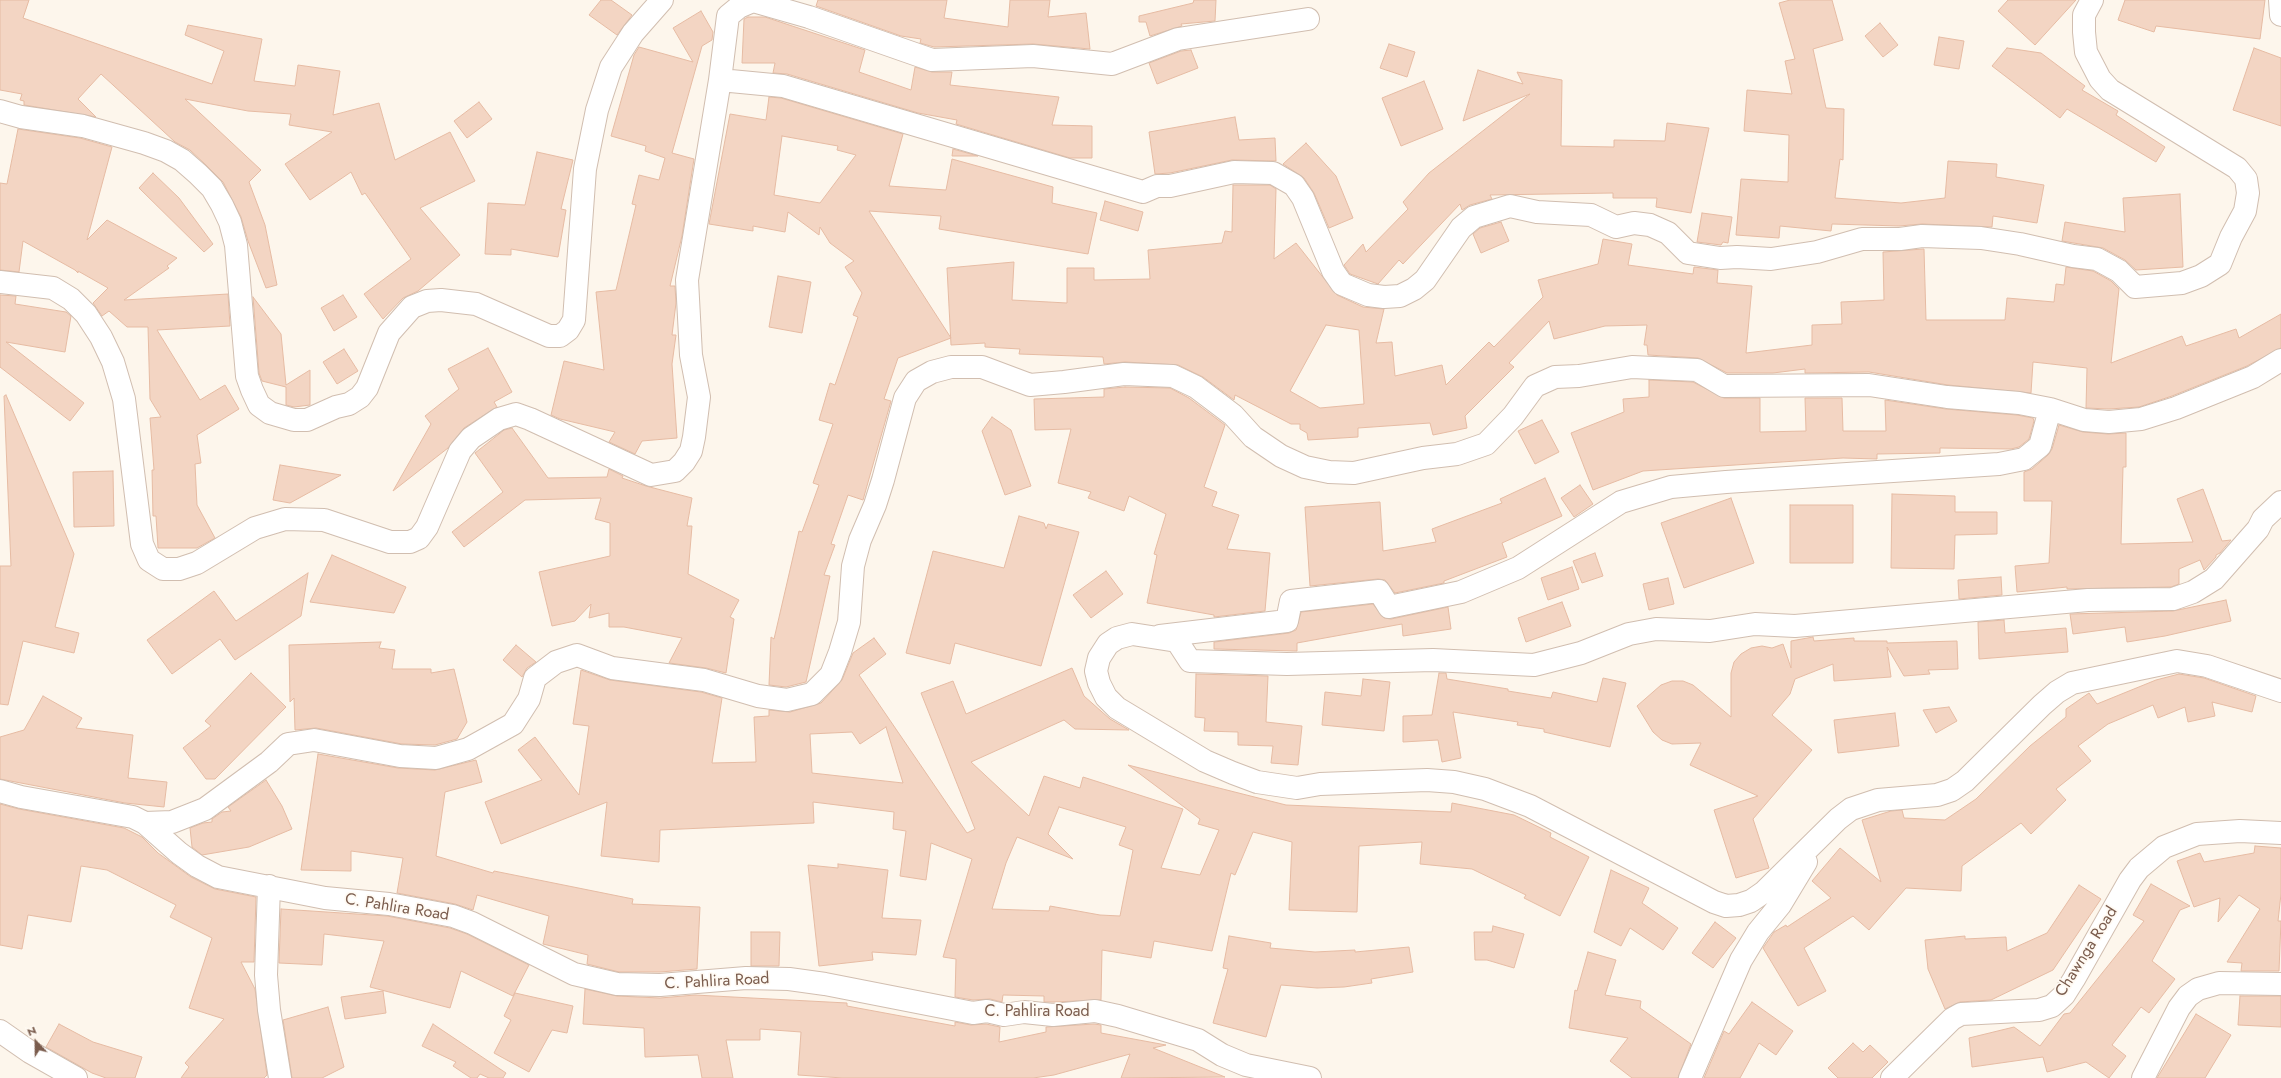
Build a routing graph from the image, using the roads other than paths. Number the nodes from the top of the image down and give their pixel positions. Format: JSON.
{"nodes":[{"id":1,"x":662,"y":0,"type":"edge"},
{"id":2,"x":2092,"y":0,"type":"edge"},
{"id":3,"x":2280,"y":0,"type":"edge"},
{"id":4,"x":2281,"y":15,"type":"edge"},
{"id":5,"x":1308,"y":19,"type":"dead end"},
{"id":6,"x":720,"y":80,"type":"junction"},
{"id":7,"x":0,"y":111,"type":"edge"},
{"id":8,"x":0,"y":282,"type":"edge"},
{"id":9,"x":2281,"y":360,"type":"edge"},
{"id":10,"x":2050,"y":409,"type":"junction"},
{"id":11,"x":2281,"y":502,"type":"edge"},
{"id":12,"x":1150,"y":637,"type":"junction"},
{"id":13,"x":2281,"y":691,"type":"edge"},
{"id":14,"x":0,"y":785,"type":"edge"},
{"id":15,"x":0,"y":791,"type":"edge"},
{"id":16,"x":21,"y":797,"type":"junction"},
{"id":17,"x":145,"y":823,"type":"junction"},
{"id":18,"x":1826,"y":830,"type":"junction"},
{"id":19,"x":2281,"y":833,"type":"edge"},
{"id":20,"x":269,"y":886,"type":"junction"},
{"id":21,"x":2281,"y":984,"type":"edge"},
{"id":22,"x":0,"y":1031,"type":"edge"},
{"id":23,"x":76,"y":1078,"type":"edge"},
{"id":24,"x":280,"y":1078,"type":"edge"},
{"id":25,"x":1310,"y":1078,"type":"edge"},
{"id":26,"x":1690,"y":1078,"type":"edge"},
{"id":27,"x":1892,"y":1078,"type":"edge"},
{"id":28,"x":2143,"y":1078,"type":"edge"}],
"edges":[{"from":1,"to":7,"type":"street"},
{"from":2,"to":6,"type":"street"},
{"from":3,"to":4,"type":"street"},
{"from":5,"to":6,"type":"street"},
{"from":6,"to":8,"type":"street"},
{"from":9,"to":10,"type":"street"},
{"from":10,"to":12,"type":"street"},
{"from":10,"to":17,"type":"street"},
{"from":11,"to":12,"type":"street"},
{"from":12,"to":18,"type":"street"},
{"from":13,"to":18,"type":"street"},
{"from":14,"to":16,"type":"street"},
{"from":15,"to":16,"type":"street"},
{"from":16,"to":17,"type":"street"},
{"from":17,"to":20,"type":"street","name":"C. Pahlira Road"},
{"from":18,"to":26,"type":"street"},
{"from":19,"to":27,"type":"street","name":"Chawnga Road"},
{"from":20,"to":24,"type":"street"},
{"from":20,"to":25,"type":"street","name":"C. Pahlira Road"},
{"from":21,"to":28,"type":"street"},
{"from":22,"to":23,"type":"street"}]}
